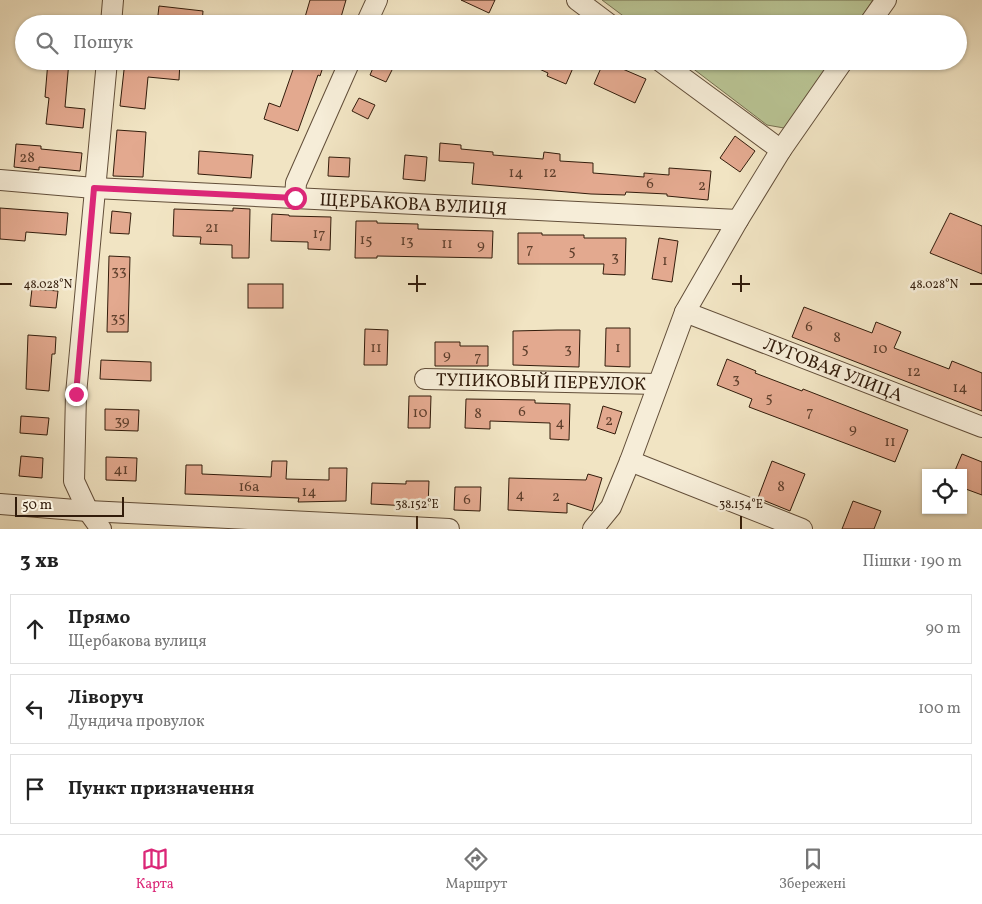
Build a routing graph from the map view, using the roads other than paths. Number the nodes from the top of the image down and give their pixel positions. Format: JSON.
{"nodes":[{"id":1,"x":113,"y":0,"type":"edge"},
{"id":2,"x":377,"y":0,"type":"edge"},
{"id":3,"x":577,"y":0,"type":"edge"},
{"id":4,"x":886,"y":0,"type":"edge"},
{"id":5,"x":112,"y":15,"type":"edge"},
{"id":6,"x":370,"y":15,"type":"edge"},
{"id":7,"x":598,"y":15,"type":"edge"},
{"id":8,"x":875,"y":15,"type":"edge"},
{"id":9,"x":106,"y":70,"type":"edge"},
{"id":10,"x":346,"y":70,"type":"edge"},
{"id":11,"x":672,"y":70,"type":"edge"},
{"id":12,"x":837,"y":70,"type":"edge"},
{"id":13,"x":781,"y":150,"type":"junction"},
{"id":14,"x":0,"y":180,"type":"edge"},
{"id":15,"x":94,"y":188,"type":"junction"},
{"id":16,"x":295,"y":198,"type":"junction"},
{"id":17,"x":738,"y":220,"type":"junction"},
{"id":18,"x":685,"y":312,"type":"junction"},
{"id":19,"x":425,"y":379,"type":"dead end"},
{"id":20,"x":658,"y":384,"type":"junction"},
{"id":21,"x":982,"y":427,"type":"edge"},
{"id":22,"x":630,"y":461,"type":"junction"},
{"id":23,"x":0,"y":504,"type":"edge"},
{"id":24,"x":88,"y":511,"type":"junction"},
{"id":25,"x":101,"y":529,"type":"edge"},
{"id":26,"x":449,"y":529,"type":"edge"},
{"id":27,"x":593,"y":529,"type":"edge"},
{"id":28,"x":802,"y":529,"type":"edge"}],
"edges":[{"from":1,"to":5,"type":"street"},
{"from":2,"to":6,"type":"street"},
{"from":3,"to":7,"type":"street"},
{"from":4,"to":8,"type":"street"},
{"from":9,"to":15,"type":"street"},
{"from":10,"to":16,"type":"street"},
{"from":11,"to":13,"type":"street"},
{"from":12,"to":13,"type":"street"},
{"from":13,"to":17,"type":"street"},
{"from":14,"to":15,"type":"street","name":"ЩЕРБАКОВА ВУЛИЦЯ"},
{"from":15,"to":16,"type":"street","name":"ЩЕРБАКОВА ВУЛИЦЯ"},
{"from":15,"to":24,"type":"street"},
{"from":16,"to":17,"type":"street","name":"ЩЕРБАКОВА ВУЛИЦЯ"},
{"from":17,"to":18,"type":"street"},
{"from":18,"to":20,"type":"street"},
{"from":18,"to":21,"type":"street","name":"ЛУГОВАЯ УЛИЦА"},
{"from":19,"to":20,"type":"street","name":"ТУПИКОВЫЙ ПЕРЕУЛОК"},
{"from":20,"to":22,"type":"street"},
{"from":22,"to":27,"type":"street"},
{"from":22,"to":28,"type":"street"},
{"from":23,"to":24,"type":"street"},
{"from":24,"to":25,"type":"street"},
{"from":24,"to":26,"type":"street"}]}
